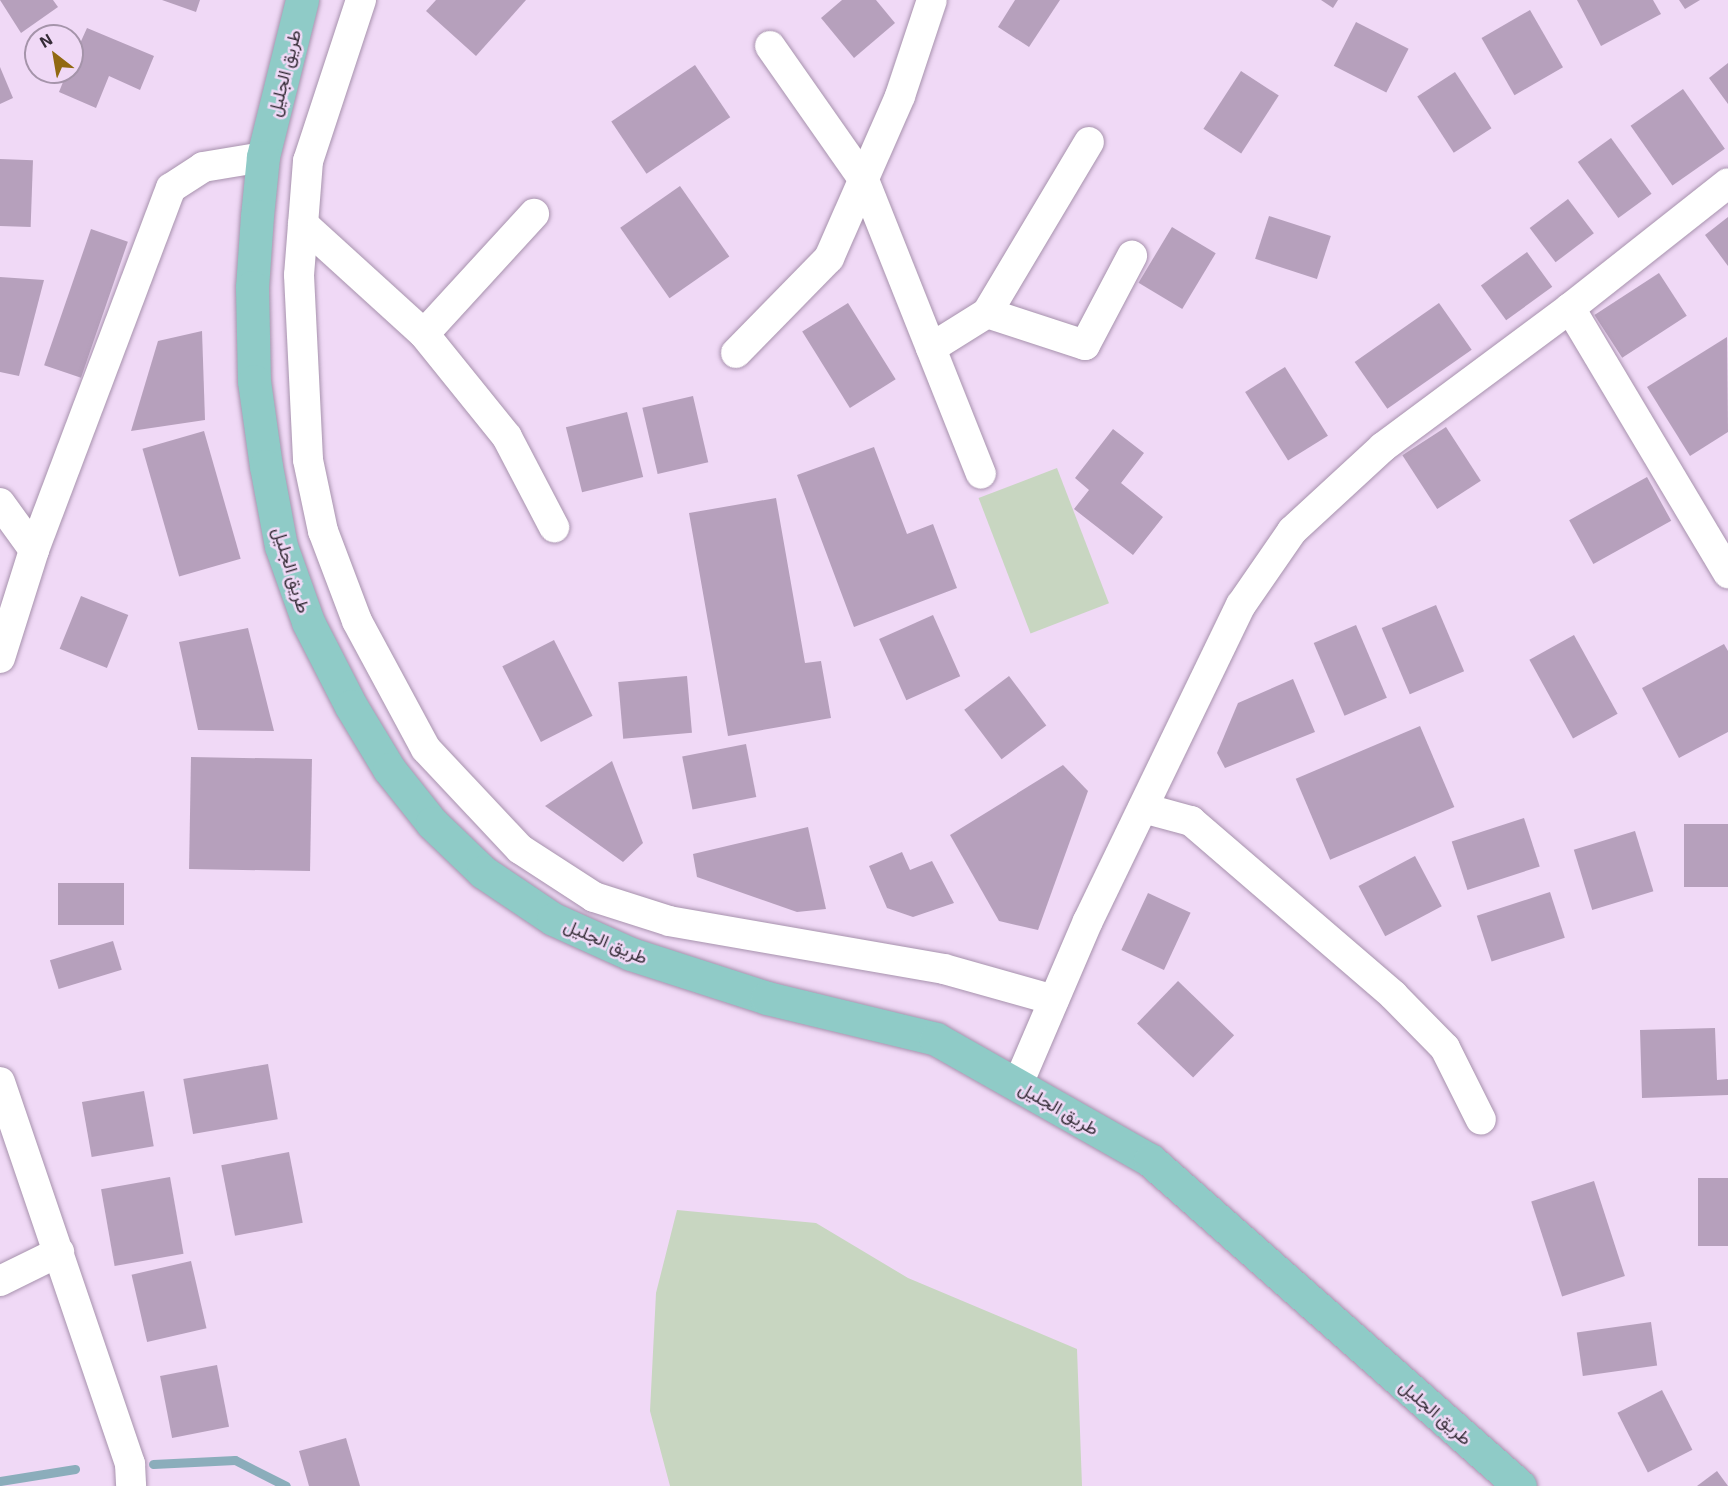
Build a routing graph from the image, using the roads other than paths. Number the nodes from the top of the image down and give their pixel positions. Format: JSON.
{"nodes":[{"id":1,"x":302,"y":0,"type":"edge"},
{"id":2,"x":361,"y":0,"type":"edge"},
{"id":3,"x":932,"y":0,"type":"edge"},
{"id":4,"x":770,"y":46,"type":"dead end"},
{"id":5,"x":1089,"y":142,"type":"dead end"},
{"id":6,"x":263,"y":157,"type":"junction"},
{"id":7,"x":864,"y":180,"type":"junction"},
{"id":8,"x":1728,"y":183,"type":"edge"},
{"id":9,"x":534,"y":214,"type":"dead end"},
{"id":10,"x":303,"y":224,"type":"junction"},
{"id":11,"x":1132,"y":256,"type":"dead end"},
{"id":12,"x":1570,"y":308,"type":"junction"},
{"id":13,"x":987,"y":313,"type":"junction"},
{"id":14,"x":424,"y":334,"type":"junction"},
{"id":15,"x":931,"y":348,"type":"junction"},
{"id":16,"x":736,"y":353,"type":"dead end"},
{"id":17,"x":981,"y":474,"type":"dead end"},
{"id":18,"x":0,"y":503,"type":"edge"},
{"id":19,"x":554,"y":527,"type":"dead end"},
{"id":20,"x":34,"y":550,"type":"junction"},
{"id":21,"x":1728,"y":573,"type":"edge"},
{"id":22,"x":0,"y":658,"type":"edge"},
{"id":23,"x":1143,"y":808,"type":"junction"},
{"id":24,"x":1054,"y":1000,"type":"junction"},
{"id":25,"x":0,"y":1082,"type":"edge"},
{"id":26,"x":1018,"y":1084,"type":"junction"},
{"id":27,"x":1481,"y":1120,"type":"dead end"},
{"id":28,"x":59,"y":1252,"type":"junction"},
{"id":29,"x":0,"y":1281,"type":"edge"},
{"id":30,"x":131,"y":1486,"type":"edge"},
{"id":31,"x":1520,"y":1486,"type":"edge"}],
"edges":[{"from":1,"to":6,"type":"main road","name":"طريق الجليل"},
{"from":2,"to":10,"type":"street"},
{"from":3,"to":7,"type":"street"},
{"from":4,"to":7,"type":"street"},
{"from":5,"to":13,"type":"street"},
{"from":6,"to":20,"type":"street"},
{"from":6,"to":26,"type":"main road","name":"طريق الجليل"},
{"from":7,"to":15,"type":"street"},
{"from":7,"to":16,"type":"street"},
{"from":8,"to":12,"type":"street"},
{"from":9,"to":14,"type":"street"},
{"from":10,"to":14,"type":"street"},
{"from":10,"to":24,"type":"street"},
{"from":11,"to":13,"type":"street"},
{"from":12,"to":21,"type":"street"},
{"from":12,"to":23,"type":"street"},
{"from":13,"to":15,"type":"street"},
{"from":14,"to":19,"type":"street"},
{"from":15,"to":17,"type":"street"},
{"from":18,"to":20,"type":"street"},
{"from":20,"to":22,"type":"street"},
{"from":23,"to":24,"type":"street"},
{"from":23,"to":27,"type":"street"},
{"from":24,"to":26,"type":"street"},
{"from":25,"to":28,"type":"street"},
{"from":26,"to":31,"type":"main road","name":"طريق الجليل"},
{"from":28,"to":29,"type":"street"},
{"from":28,"to":30,"type":"street"}]}
